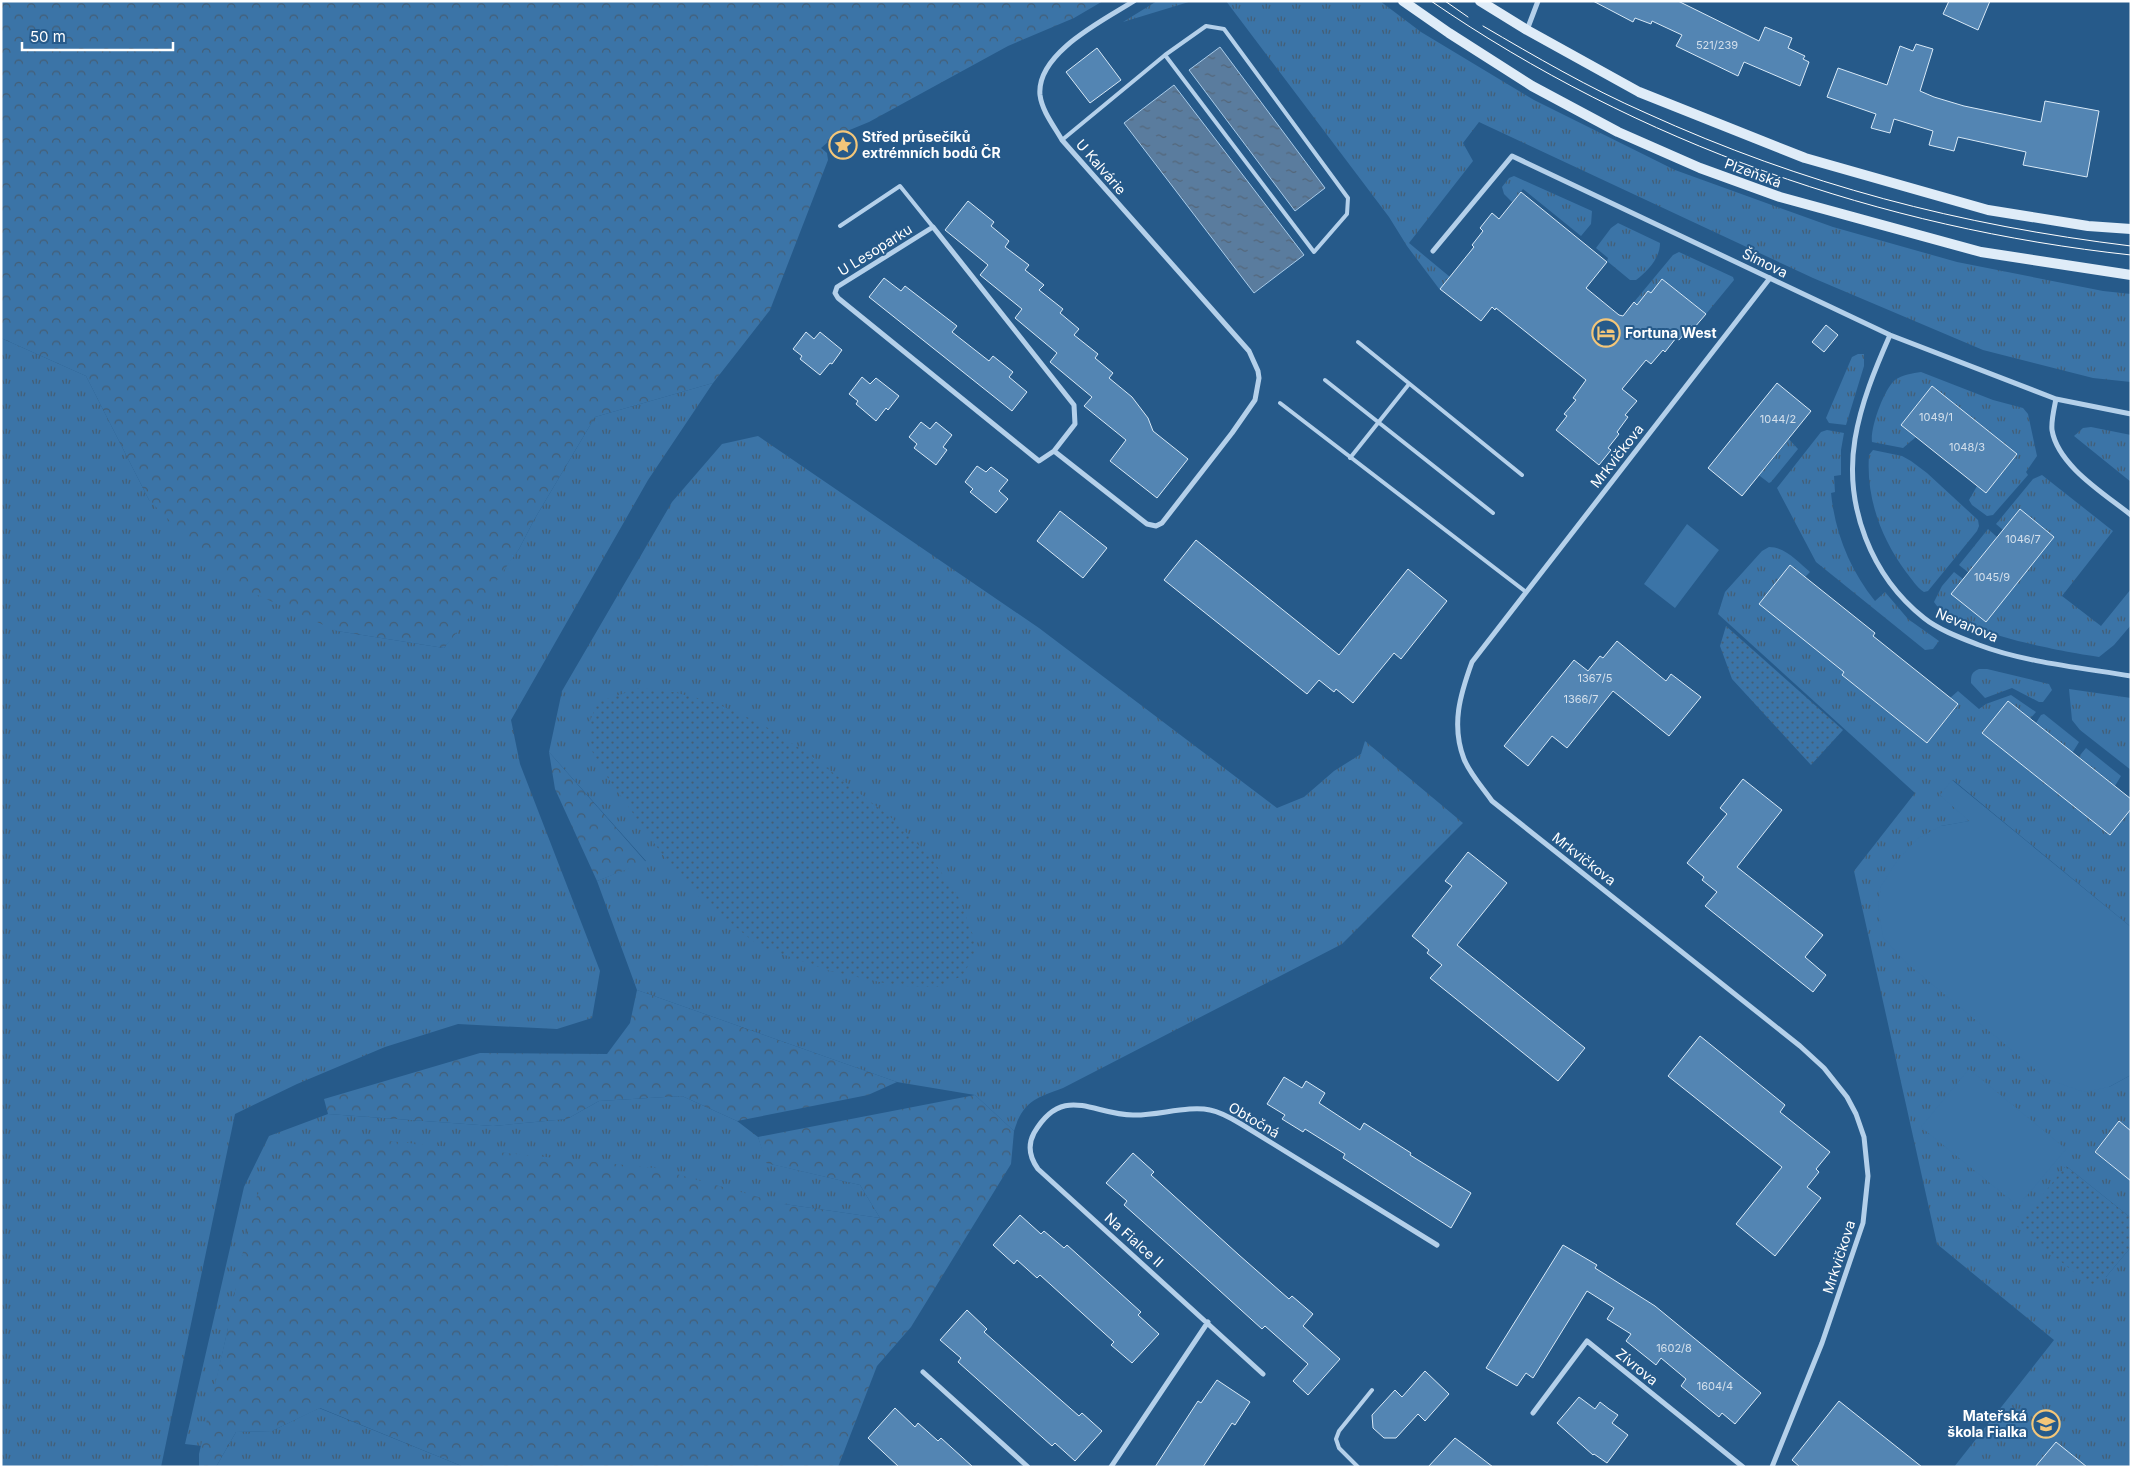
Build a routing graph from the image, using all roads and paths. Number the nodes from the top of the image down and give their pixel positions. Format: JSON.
{"nodes":[{"id":1,"x":1134,"y":1,"type":"edge"},
{"id":2,"x":1403,"y":1,"type":"edge"},
{"id":3,"x":1480,"y":1,"type":"edge"},
{"id":4,"x":1538,"y":1,"type":"edge"},
{"id":5,"x":1527,"y":30,"type":"junction"},
{"id":6,"x":1165,"y":55,"type":"junction"},
{"id":7,"x":1062,"y":140,"type":"junction"},
{"id":8,"x":840,"y":226,"type":"dead end"},
{"id":9,"x":933,"y":227,"type":"junction"},
{"id":10,"x":2131,"y":228,"type":"edge"},
{"id":11,"x":1433,"y":251,"type":"dead end"},
{"id":12,"x":2131,"y":275,"type":"edge"},
{"id":13,"x":1770,"y":278,"type":"junction"},
{"id":14,"x":1890,"y":336,"type":"junction"},
{"id":15,"x":1358,"y":342,"type":"dead end"},
{"id":16,"x":1325,"y":380,"type":"dead end"},
{"id":17,"x":1409,"y":384,"type":"junction"},
{"id":18,"x":2056,"y":399,"type":"junction"},
{"id":19,"x":1280,"y":403,"type":"dead end"},
{"id":20,"x":2131,"y":414,"type":"edge"},
{"id":21,"x":1378,"y":422,"type":"junction"},
{"id":22,"x":1054,"y":451,"type":"junction"},
{"id":23,"x":1350,"y":458,"type":"junction"},
{"id":24,"x":1522,"y":475,"type":"dead end"},
{"id":25,"x":1493,"y":513,"type":"dead end"},
{"id":26,"x":2131,"y":515,"type":"edge"},
{"id":27,"x":1526,"y":592,"type":"junction"},
{"id":28,"x":2131,"y":676,"type":"edge"},
{"id":29,"x":1045,"y":1175,"type":"joint"},
{"id":30,"x":1437,"y":1244,"type":"dead end"},
{"id":31,"x":1208,"y":1322,"type":"junction"},
{"id":32,"x":922,"y":1372,"type":"dead end"},
{"id":33,"x":1263,"y":1374,"type":"dead end"},
{"id":34,"x":1372,"y":1390,"type":"dead end"},
{"id":35,"x":1533,"y":1413,"type":"dead end"},
{"id":36,"x":1028,"y":1467,"type":"edge"},
{"id":37,"x":1111,"y":1467,"type":"edge"},
{"id":38,"x":1358,"y":1467,"type":"edge"},
{"id":39,"x":1743,"y":1467,"type":"edge"},
{"id":40,"x":1772,"y":1467,"type":"edge"}],
"edges":[{"from":1,"to":7,"type":"street","name":"U Kalvárie"},
{"from":2,"to":12,"type":"main road","name":"Plzeňská"},
{"from":3,"to":5,"type":"main road"},
{"from":4,"to":5,"type":"street"},
{"from":5,"to":10,"type":"main road"},
{"from":6,"to":6,"type":"lane"},
{"from":6,"to":7,"type":"lane"},
{"from":7,"to":22,"type":"street","name":"U Kalvárie"},
{"from":8,"to":9,"type":"lane"},
{"from":9,"to":22,"type":"street","name":"U Lesoparku"},
{"from":9,"to":22,"type":"street","name":"U Lesoparku"},
{"from":11,"to":13,"type":"street","name":"Šímova"},
{"from":13,"to":14,"type":"street","name":"Šímova"},
{"from":13,"to":27,"type":"street","name":"Mrkvičkova"},
{"from":14,"to":18,"type":"street","name":"Šímova"},
{"from":14,"to":28,"type":"street","name":"Nevanova"},
{"from":15,"to":17,"type":"lane"},
{"from":16,"to":21,"type":"lane"},
{"from":17,"to":21,"type":"lane"},
{"from":17,"to":24,"type":"lane"},
{"from":18,"to":20,"type":"street","name":"Šímova"},
{"from":18,"to":26,"type":"street"},
{"from":19,"to":23,"type":"lane"},
{"from":21,"to":23,"type":"lane"},
{"from":21,"to":25,"type":"lane"},
{"from":23,"to":27,"type":"lane"},
{"from":27,"to":40,"type":"street","name":"Mrkvičkova"},
{"from":29,"to":30,"type":"street","name":"Obtočná"},
{"from":29,"to":31,"type":"street","name":"Na Fialce Ⅱ"},
{"from":31,"to":33,"type":"street","name":"Na Fialce Ⅱ"},
{"from":31,"to":37,"type":"street"},
{"from":32,"to":36,"type":"street"},
{"from":34,"to":38,"type":"lane"},
{"from":35,"to":39,"type":"street","name":"Zívrova"}]}
